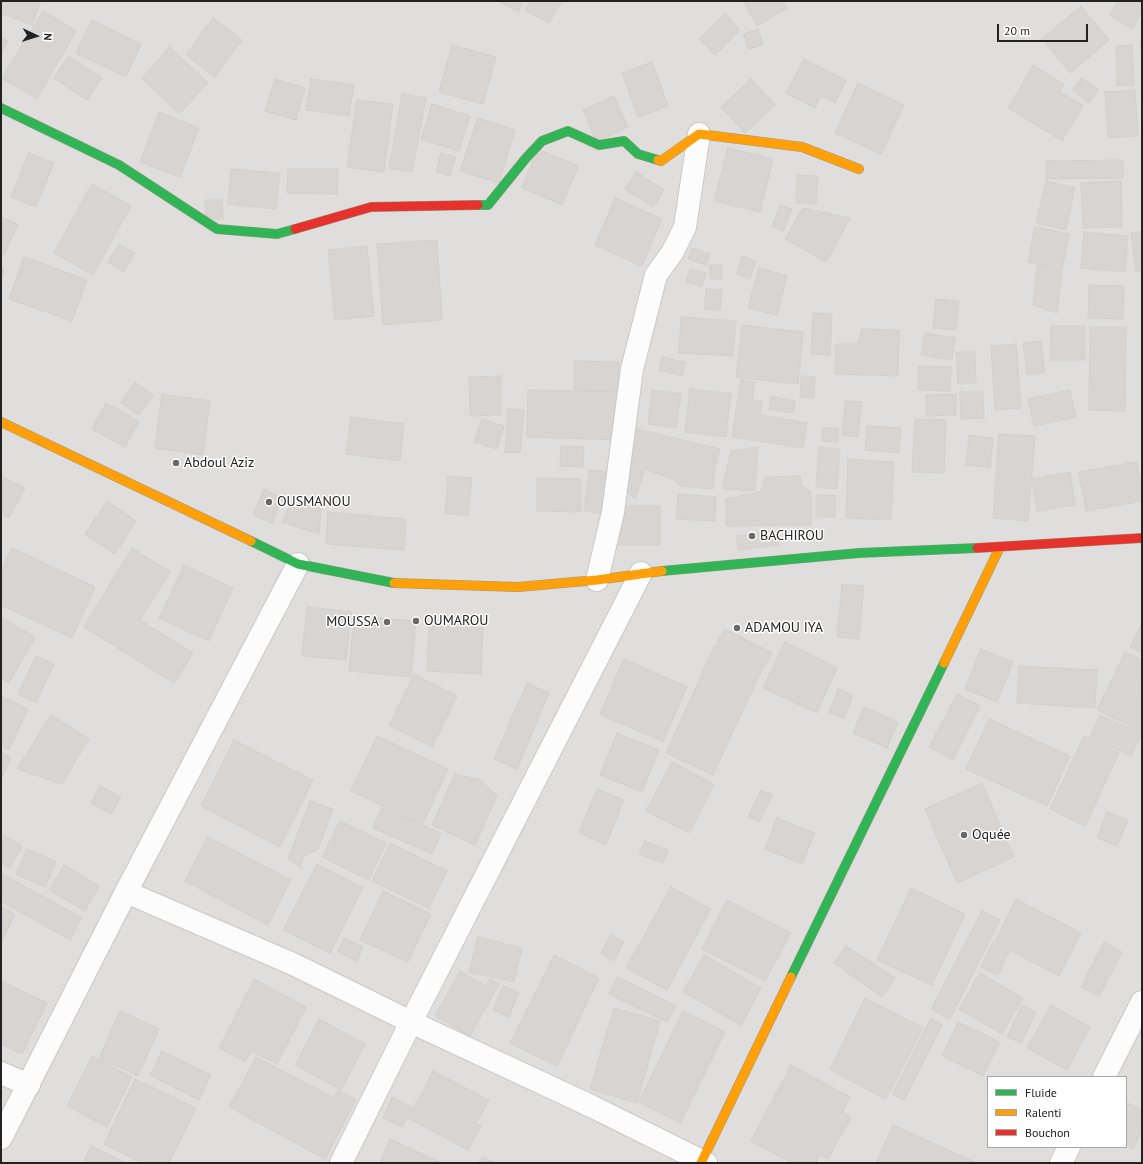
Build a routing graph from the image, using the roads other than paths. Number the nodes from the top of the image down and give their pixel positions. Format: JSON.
{"nodes":[{"id":1,"x":1,"y":108,"type":"edge"},
{"id":2,"x":699,"y":134,"type":"junction"},
{"id":3,"x":859,"y":169,"type":"dead end"},
{"id":4,"x":3,"y":427,"type":"edge"},
{"id":5,"x":1142,"y":538,"type":"edge"},
{"id":6,"x":1000,"y":547,"type":"junction"},
{"id":7,"x":298,"y":564,"type":"junction"},
{"id":8,"x":641,"y":573,"type":"junction"},
{"id":9,"x":597,"y":580,"type":"junction"},
{"id":10,"x":126,"y":892,"type":"junction"},
{"id":11,"x":1142,"y":1002,"type":"edge"},
{"id":12,"x":411,"y":1022,"type":"junction"},
{"id":13,"x":1,"y":1073,"type":"edge"},
{"id":14,"x":1105,"y":1076,"type":"edge"},
{"id":15,"x":29,"y":1085,"type":"junction"},
{"id":16,"x":1,"y":1138,"type":"edge"},
{"id":17,"x":1068,"y":1148,"type":"edge"},
{"id":18,"x":703,"y":1162,"type":"edge"},
{"id":19,"x":341,"y":1163,"type":"edge"},
{"id":20,"x":1061,"y":1163,"type":"edge"}],
"edges":[{"from":1,"to":2,"type":"street"},
{"from":2,"to":3,"type":"street"},
{"from":2,"to":9,"type":"street"},
{"from":4,"to":7,"type":"street"},
{"from":5,"to":6,"type":"street"},
{"from":6,"to":8,"type":"street"},
{"from":6,"to":18,"type":"street"},
{"from":7,"to":9,"type":"street"},
{"from":7,"to":10,"type":"street"},
{"from":8,"to":9,"type":"street"},
{"from":8,"to":12,"type":"street"},
{"from":10,"to":12,"type":"street"},
{"from":10,"to":15,"type":"street"},
{"from":11,"to":14,"type":"street"},
{"from":12,"to":18,"type":"street"},
{"from":12,"to":19,"type":"street"},
{"from":13,"to":15,"type":"street"},
{"from":15,"to":16,"type":"street"},
{"from":17,"to":20,"type":"street"}]}
